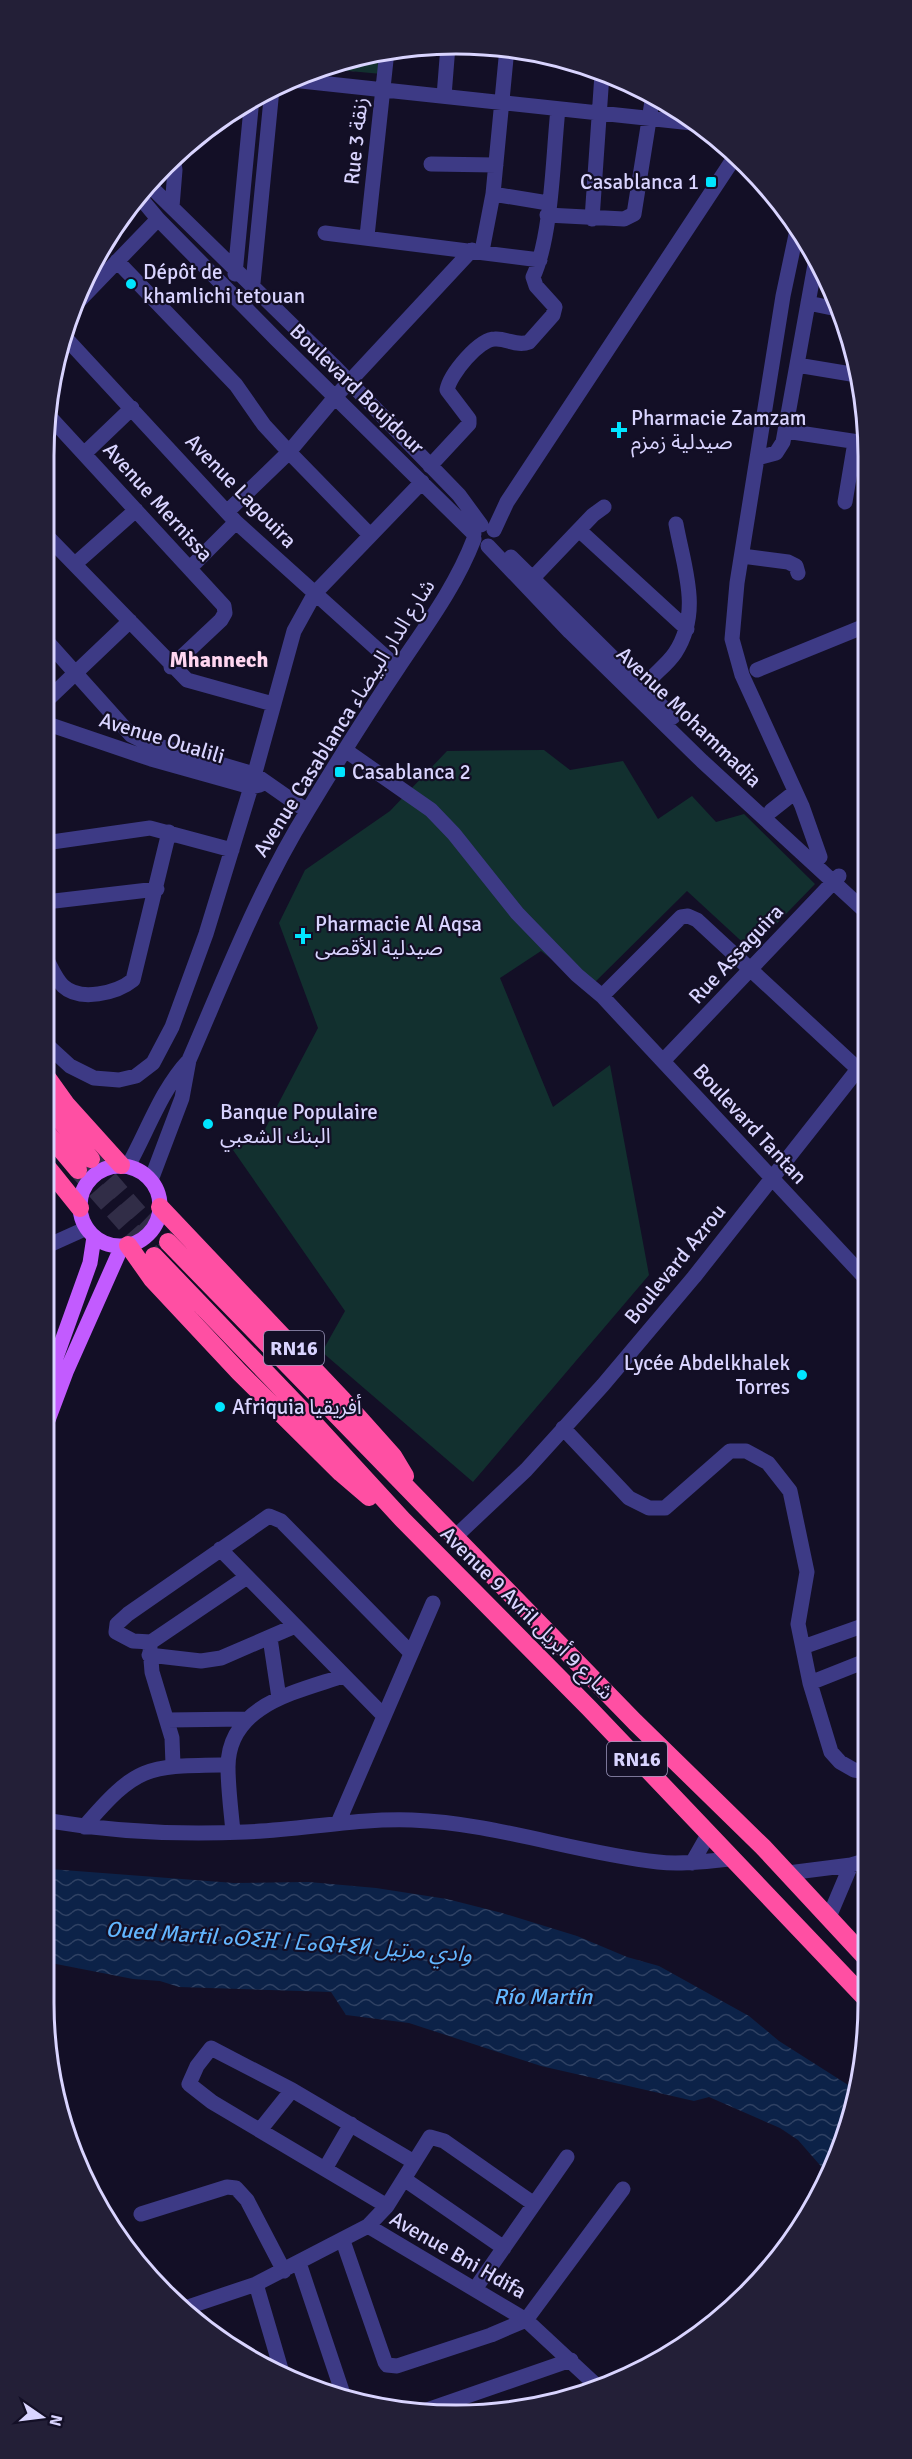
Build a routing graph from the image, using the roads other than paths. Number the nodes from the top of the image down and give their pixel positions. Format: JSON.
{"nodes":[{"id":1,"x":447,"y":54,"type":"edge"},
{"id":2,"x":506,"y":57,"type":"edge"},
{"id":3,"x":386,"y":60,"type":"edge"},
{"id":4,"x":310,"y":82,"type":"edge"},
{"id":5,"x":601,"y":82,"type":"edge"},
{"id":6,"x":383,"y":90,"type":"junction"},
{"id":7,"x":444,"y":96,"type":"junction"},
{"id":8,"x":271,"y":99,"type":"edge"},
{"id":9,"x":501,"y":104,"type":"junction"},
{"id":10,"x":651,"y":105,"type":"edge"},
{"id":11,"x":558,"y":109,"type":"junction"},
{"id":12,"x":251,"y":111,"type":"edge"},
{"id":13,"x":599,"y":111,"type":"junction"},
{"id":14,"x":649,"y":117,"type":"junction"},
{"id":15,"x":677,"y":121,"type":"edge"},
{"id":16,"x":731,"y":163,"type":"edge"},
{"id":17,"x":431,"y":164,"type":"dead end"},
{"id":18,"x":496,"y":165,"type":"junction"},
{"id":19,"x":175,"y":169,"type":"edge"},
{"id":20,"x":155,"y":190,"type":"edge"},
{"id":21,"x":493,"y":194,"type":"junction"},
{"id":22,"x":144,"y":202,"type":"edge"},
{"id":23,"x":172,"y":207,"type":"junction"},
{"id":24,"x":548,"y":209,"type":"junction"},
{"id":25,"x":158,"y":219,"type":"junction"},
{"id":26,"x":592,"y":219,"type":"junction"},
{"id":27,"x":325,"y":233,"type":"dead end"},
{"id":28,"x":367,"y":236,"type":"junction"},
{"id":29,"x":794,"y":239,"type":"edge"},
{"id":30,"x":477,"y":251,"type":"junction"},
{"id":31,"x":540,"y":260,"type":"junction"},
{"id":32,"x":117,"y":261,"type":"junction"},
{"id":33,"x":235,"y":268,"type":"junction"},
{"id":34,"x":814,"y":272,"type":"edge"},
{"id":35,"x":252,"y":286,"type":"junction"},
{"id":36,"x":90,"y":290,"type":"edge"},
{"id":37,"x":234,"y":296,"type":"junction"},
{"id":38,"x":808,"y":303,"type":"junction"},
{"id":39,"x":829,"y":307,"type":"edge"},
{"id":40,"x":251,"y":314,"type":"junction"},
{"id":41,"x":71,"y":343,"type":"edge"},
{"id":42,"x":797,"y":365,"type":"junction"},
{"id":43,"x":849,"y":374,"type":"edge"},
{"id":44,"x":349,"y":382,"type":"junction"},
{"id":45,"x":336,"y":396,"type":"junction"},
{"id":46,"x":132,"y":408,"type":"junction"},
{"id":47,"x":56,"y":423,"type":"edge"},
{"id":48,"x":786,"y":431,"type":"junction"},
{"id":49,"x":857,"y":442,"type":"edge"},
{"id":50,"x":858,"y":451,"type":"edge"},
{"id":51,"x":289,"y":452,"type":"junction"},
{"id":52,"x":85,"y":453,"type":"junction"},
{"id":53,"x":758,"y":458,"type":"junction"},
{"id":54,"x":430,"y":466,"type":"junction"},
{"id":55,"x":422,"y":482,"type":"junction"},
{"id":56,"x":845,"y":502,"type":"dead end"},
{"id":57,"x":604,"y":507,"type":"dead end"},
{"id":58,"x":136,"y":510,"type":"junction"},
{"id":59,"x":232,"y":516,"type":"junction"},
{"id":60,"x":676,"y":524,"type":"dead end"},
{"id":61,"x":579,"y":530,"type":"junction"},
{"id":62,"x":370,"y":535,"type":"junction"},
{"id":63,"x":484,"y":536,"type":"junction"},
{"id":64,"x":54,"y":543,"type":"edge"},
{"id":65,"x":742,"y":556,"type":"junction"},
{"id":66,"x":75,"y":564,"type":"junction"},
{"id":67,"x":190,"y":568,"type":"junction"},
{"id":68,"x":798,"y":573,"type":"dead end"},
{"id":69,"x":529,"y":583,"type":"junction"},
{"id":70,"x":315,"y":593,"type":"junction"},
{"id":71,"x":129,"y":621,"type":"junction"},
{"id":72,"x":687,"y":629,"type":"junction"},
{"id":73,"x":858,"y":629,"type":"edge"},
{"id":74,"x":54,"y":648,"type":"edge"},
{"id":75,"x":171,"y":667,"type":"junction"},
{"id":76,"x":398,"y":668,"type":"junction"},
{"id":77,"x":756,"y":670,"type":"dead end"},
{"id":78,"x":76,"y":671,"type":"junction"},
{"id":79,"x":640,"y":692,"type":"junction"},
{"id":80,"x":54,"y":693,"type":"edge"},
{"id":81,"x":273,"y":704,"type":"junction"},
{"id":82,"x":54,"y":726,"type":"edge"},
{"id":83,"x":123,"y":730,"type":"junction"},
{"id":84,"x":110,"y":745,"type":"junction"},
{"id":85,"x":345,"y":750,"type":"junction"},
{"id":86,"x":258,"y":782,"type":"junction"},
{"id":87,"x":795,"y":792,"type":"junction"},
{"id":88,"x":307,"y":811,"type":"junction"},
{"id":89,"x":771,"y":811,"type":"junction"},
{"id":90,"x":169,"y":832,"type":"junction"},
{"id":91,"x":54,"y":842,"type":"edge"},
{"id":92,"x":232,"y":850,"type":"junction"},
{"id":93,"x":817,"y":860,"type":"junction"},
{"id":94,"x":836,"y":879,"type":"junction"},
{"id":95,"x":157,"y":889,"type":"junction"},
{"id":96,"x":858,"y":895,"type":"edge"},
{"id":97,"x":54,"y":901,"type":"edge"},
{"id":98,"x":858,"y":903,"type":"edge"},
{"id":99,"x":751,"y":967,"type":"junction"},
{"id":100,"x":54,"y":972,"type":"edge"},
{"id":101,"x":602,"y":996,"type":"junction"},
{"id":102,"x":54,"y":1051,"type":"edge"},
{"id":103,"x":189,"y":1060,"type":"junction"},
{"id":104,"x":663,"y":1061,"type":"junction"},
{"id":105,"x":858,"y":1061,"type":"edge"},
{"id":106,"x":858,"y":1069,"type":"edge"},
{"id":107,"x":54,"y":1088,"type":"edge"},
{"id":108,"x":54,"y":1115,"type":"edge"},
{"id":109,"x":54,"y":1139,"type":"edge"},
{"id":110,"x":124,"y":1165,"type":"junction"},
{"id":111,"x":54,"y":1176,"type":"edge"},
{"id":112,"x":771,"y":1178,"type":"junction"},
{"id":113,"x":151,"y":1180,"type":"junction"},
{"id":114,"x":160,"y":1207,"type":"junction"},
{"id":115,"x":80,"y":1208,"type":"junction"},
{"id":116,"x":90,"y":1233,"type":"junction"},
{"id":117,"x":168,"y":1242,"type":"tunnel mouth"},
{"id":118,"x":54,"y":1244,"type":"edge"},
{"id":119,"x":125,"y":1245,"type":"junction"},
{"id":120,"x":154,"y":1256,"type":"tunnel mouth"},
{"id":121,"x":858,"y":1270,"type":"edge"},
{"id":122,"x":54,"y":1363,"type":"edge"},
{"id":123,"x":54,"y":1404,"type":"edge"},
{"id":124,"x":563,"y":1428,"type":"junction"},
{"id":125,"x":417,"y":1499,"type":"junction"},
{"id":126,"x":403,"y":1520,"type":"junction"},
{"id":127,"x":456,"y":1536,"type":"junction"},
{"id":128,"x":220,"y":1550,"type":"junction"},
{"id":129,"x":247,"y":1577,"type":"junction"},
{"id":130,"x":434,"y":1603,"type":"dead end"},
{"id":131,"x":295,"y":1626,"type":"junction"},
{"id":132,"x":858,"y":1628,"type":"edge"},
{"id":133,"x":270,"y":1638,"type":"junction"},
{"id":134,"x":803,"y":1647,"type":"junction"},
{"id":135,"x":150,"y":1649,"type":"junction"},
{"id":136,"x":411,"y":1653,"type":"junction"},
{"id":137,"x":858,"y":1664,"type":"edge"},
{"id":138,"x":343,"y":1676,"type":"junction"},
{"id":139,"x":810,"y":1683,"type":"junction"},
{"id":140,"x":279,"y":1698,"type":"junction"},
{"id":141,"x":384,"y":1716,"type":"junction"},
{"id":142,"x":246,"y":1719,"type":"junction"},
{"id":143,"x":167,"y":1720,"type":"junction"},
{"id":144,"x":228,"y":1765,"type":"junction"},
{"id":145,"x":173,"y":1766,"type":"junction"},
{"id":146,"x":858,"y":1770,"type":"edge"},
{"id":147,"x":54,"y":1822,"type":"edge"},
{"id":148,"x":338,"y":1823,"type":"junction"},
{"id":149,"x":84,"y":1827,"type":"junction"},
{"id":150,"x":233,"y":1832,"type":"junction"},
{"id":151,"x":708,"y":1835,"type":"junction"},
{"id":152,"x":731,"y":1859,"type":"junction"},
{"id":153,"x":692,"y":1863,"type":"junction"},
{"id":154,"x":858,"y":1863,"type":"edge"},
{"id":155,"x":851,"y":1865,"type":"junction"},
{"id":156,"x":788,"y":1873,"type":"junction"},
{"id":157,"x":829,"y":1917,"type":"junction"},
{"id":158,"x":858,"y":1949,"type":"edge"},
{"id":159,"x":858,"y":1991,"type":"edge"},
{"id":160,"x":292,"y":2090,"type":"junction"},
{"id":161,"x":351,"y":2124,"type":"junction"},
{"id":162,"x":260,"y":2130,"type":"junction"},
{"id":163,"x":567,"y":2157,"type":"dead end"},
{"id":164,"x":414,"y":2162,"type":"junction"},
{"id":165,"x":325,"y":2169,"type":"junction"},
{"id":166,"x":404,"y":2179,"type":"junction"},
{"id":167,"x":623,"y":2189,"type":"dead end"},
{"id":168,"x":534,"y":2204,"type":"junction"},
{"id":169,"x":387,"y":2206,"type":"junction"},
{"id":170,"x":141,"y":2214,"type":"dead end"},
{"id":171,"x":368,"y":2226,"type":"junction"},
{"id":172,"x":343,"y":2241,"type":"junction"},
{"id":173,"x":504,"y":2248,"type":"junction"},
{"id":174,"x":299,"y":2263,"type":"junction"},
{"id":175,"x":284,"y":2271,"type":"junction"},
{"id":176,"x":256,"y":2284,"type":"junction"},
{"id":177,"x":475,"y":2289,"type":"junction"},
{"id":178,"x":192,"y":2306,"type":"edge"},
{"id":179,"x":526,"y":2320,"type":"junction"},
{"id":180,"x":571,"y":2360,"type":"junction"},
{"id":181,"x":280,"y":2365,"type":"edge"},
{"id":182,"x":592,"y":2381,"type":"edge"},
{"id":183,"x":341,"y":2388,"type":"edge"},
{"id":184,"x":440,"y":2404,"type":"edge"}],
"edges":[{"from":1,"to":7,"type":"street"},
{"from":2,"to":9,"type":"street"},
{"from":3,"to":6,"type":"street","name":"Rue 3 زنقة"},
{"from":4,"to":6,"type":"street"},
{"from":5,"to":13,"type":"street"},
{"from":6,"to":7,"type":"street"},
{"from":6,"to":28,"type":"street","name":"Rue 3 زنقة"},
{"from":7,"to":9,"type":"street"},
{"from":8,"to":35,"type":"street"},
{"from":9,"to":11,"type":"street"},
{"from":9,"to":18,"type":"street"},
{"from":10,"to":14,"type":"street"},
{"from":11,"to":13,"type":"street"},
{"from":11,"to":24,"type":"street"},
{"from":12,"to":33,"type":"street"},
{"from":13,"to":14,"type":"street"},
{"from":13,"to":26,"type":"street"},
{"from":14,"to":15,"type":"street"},
{"from":14,"to":26,"type":"street"},
{"from":16,"to":63,"type":"street","name":"Avenue Casablanca شارع الدار البيضاء"},
{"from":17,"to":18,"type":"street"},
{"from":18,"to":21,"type":"street"},
{"from":19,"to":23,"type":"street"},
{"from":20,"to":23,"type":"street","name":"Boulevard Boujdour"},
{"from":21,"to":24,"type":"street"},
{"from":21,"to":30,"type":"street"},
{"from":22,"to":25,"type":"street","name":"Boulevard Boujdour"},
{"from":23,"to":33,"type":"street","name":"Boulevard Boujdour"},
{"from":24,"to":26,"type":"street"},
{"from":24,"to":31,"type":"street"},
{"from":25,"to":32,"type":"street"},
{"from":25,"to":37,"type":"street","name":"Boulevard Boujdour"},
{"from":27,"to":28,"type":"street"},
{"from":28,"to":30,"type":"street"},
{"from":29,"to":53,"type":"street"},
{"from":30,"to":31,"type":"street"},
{"from":30,"to":44,"type":"street"},
{"from":31,"to":54,"type":"street"},
{"from":32,"to":36,"type":"street"},
{"from":32,"to":51,"type":"street"},
{"from":33,"to":35,"type":"street","name":"Boulevard Boujdour"},
{"from":33,"to":37,"type":"street"},
{"from":34,"to":38,"type":"street"},
{"from":35,"to":40,"type":"street"},
{"from":35,"to":44,"type":"street","name":"Boulevard Boujdour"},
{"from":37,"to":40,"type":"street","name":"Boulevard Boujdour"},
{"from":38,"to":39,"type":"street"},
{"from":38,"to":42,"type":"street"},
{"from":40,"to":45,"type":"street","name":"Boulevard Boujdour"},
{"from":41,"to":46,"type":"street","name":"Avenue Lagouira"},
{"from":42,"to":43,"type":"street"},
{"from":42,"to":48,"type":"street"},
{"from":44,"to":45,"type":"street"},
{"from":44,"to":54,"type":"street","name":"Boulevard Boujdour"},
{"from":45,"to":51,"type":"street"},
{"from":45,"to":55,"type":"street","name":"Boulevard Boujdour"},
{"from":46,"to":52,"type":"street"},
{"from":46,"to":59,"type":"street","name":"Avenue Lagouira"},
{"from":47,"to":52,"type":"street","name":"Avenue Mernissa"},
{"from":48,"to":49,"type":"street"},
{"from":48,"to":53,"type":"street"},
{"from":50,"to":56,"type":"street"},
{"from":51,"to":59,"type":"street"},
{"from":51,"to":62,"type":"street"},
{"from":52,"to":58,"type":"street","name":"Avenue Mernissa"},
{"from":53,"to":65,"type":"street"},
{"from":54,"to":63,"type":"street","name":"Boulevard Boujdour"},
{"from":55,"to":62,"type":"street"},
{"from":55,"to":63,"type":"street","name":"Boulevard Boujdour"},
{"from":57,"to":61,"type":"street"},
{"from":58,"to":66,"type":"street"},
{"from":58,"to":67,"type":"street","name":"Avenue Mernissa"},
{"from":59,"to":67,"type":"street"},
{"from":59,"to":70,"type":"street","name":"Avenue Lagouira"},
{"from":60,"to":72,"type":"street"},
{"from":61,"to":69,"type":"street"},
{"from":61,"to":72,"type":"street"},
{"from":62,"to":70,"type":"street"},
{"from":63,"to":69,"type":"street","name":"Avenue Mohammadia"},
{"from":63,"to":76,"type":"street","name":"Avenue Casablanca شارع الدار البيضاء"},
{"from":64,"to":66,"type":"street"},
{"from":65,"to":68,"type":"street"},
{"from":65,"to":87,"type":"street"},
{"from":66,"to":71,"type":"street"},
{"from":67,"to":75,"type":"street","name":"Avenue Mernissa"},
{"from":69,"to":79,"type":"street","name":"Avenue Mohammadia"},
{"from":70,"to":76,"type":"street","name":"Avenue Lagouira"},
{"from":70,"to":81,"type":"street"},
{"from":71,"to":75,"type":"street"},
{"from":71,"to":78,"type":"street"},
{"from":72,"to":79,"type":"street"},
{"from":73,"to":77,"type":"street"},
{"from":74,"to":78,"type":"street"},
{"from":75,"to":81,"type":"street"},
{"from":76,"to":85,"type":"street","name":"Avenue Casablanca شارع الدار البيضاء"},
{"from":78,"to":80,"type":"street"},
{"from":78,"to":83,"type":"street"},
{"from":79,"to":89,"type":"street","name":"Avenue Mohammadia"},
{"from":79,"to":93,"type":"street","name":"Avenue Mohammadia"},
{"from":81,"to":86,"type":"street"},
{"from":82,"to":84,"type":"street","name":"Avenue Oualili"},
{"from":83,"to":84,"type":"street"},
{"from":83,"to":86,"type":"street","name":"Avenue Oualili"},
{"from":84,"to":86,"type":"street","name":"Avenue Oualili"},
{"from":85,"to":88,"type":"street","name":"Avenue Casablanca شارع الدار البيضاء"},
{"from":85,"to":101,"type":"street","name":"Boulevard Tantan"},
{"from":86,"to":88,"type":"street","name":"Avenue Oualili"},
{"from":86,"to":92,"type":"street"},
{"from":87,"to":89,"type":"street"},
{"from":87,"to":93,"type":"street"},
{"from":88,"to":103,"type":"street","name":"Avenue Casablanca شارع الدار البيضاء"},
{"from":89,"to":93,"type":"street","name":"Avenue Mohammadia"},
{"from":90,"to":91,"type":"street"},
{"from":90,"to":92,"type":"street"},
{"from":90,"to":95,"type":"street"},
{"from":92,"to":102,"type":"street"},
{"from":93,"to":94,"type":"street","name":"Avenue Mohammadia"},
{"from":94,"to":96,"type":"street","name":"Avenue Mohammadia"},
{"from":94,"to":98,"type":"street","name":"Avenue Mohammadia"},
{"from":94,"to":99,"type":"street","name":"Rue Assaguira"},
{"from":95,"to":97,"type":"street"},
{"from":95,"to":100,"type":"street"},
{"from":99,"to":101,"type":"street"},
{"from":99,"to":104,"type":"street","name":"Rue Assaguira"},
{"from":99,"to":105,"type":"street"},
{"from":101,"to":104,"type":"street","name":"Boulevard Tantan"},
{"from":103,"to":110,"type":"street","name":"Avenue Casablanca شارع الدار البيضاء"},
{"from":103,"to":113,"type":"street","name":"Avenue Casablanca شارع الدار البيضاء"},
{"from":104,"to":112,"type":"street","name":"Boulevard Tantan"},
{"from":106,"to":112,"type":"street","name":"Boulevard Azrou"},
{"from":107,"to":110,"type":"highway"},
{"from":108,"to":109,"type":"highway"},
{"from":110,"to":113,"type":"main road"},
{"from":110,"to":115,"type":"main road"},
{"from":111,"to":115,"type":"highway"},
{"from":112,"to":121,"type":"street","name":"Boulevard Tantan"},
{"from":112,"to":124,"type":"street","name":"Boulevard Azrou"},
{"from":113,"to":114,"type":"main road","number":"RN16"},
{"from":114,"to":119,"type":"main road"},
{"from":114,"to":125,"type":"highway","number":"RN16"},
{"from":115,"to":116,"type":"main road"},
{"from":116,"to":118,"type":"street"},
{"from":116,"to":119,"type":"main road"},
{"from":116,"to":122,"type":"main road"},
{"from":117,"to":125,"type":"highway","name":"Avenue 9 Avril شارع 9 أبريل"},
{"from":119,"to":123,"type":"main road"},
{"from":119,"to":126,"type":"highway","number":"RN16"},
{"from":120,"to":126,"type":"highway","name":"Avenue 9 Avril شارع 9 أبريل"},
{"from":124,"to":127,"type":"street","name":"Boulevard Azrou"},
{"from":124,"to":134,"type":"street"},
{"from":125,"to":127,"type":"highway","name":"Avenue 9 Avril شارع 9 أبريل","number":"RN16"},
{"from":126,"to":151,"type":"highway","name":"Avenue 9 Avril شارع 9 أبريل","number":"RN16"},
{"from":127,"to":156,"type":"highway","name":"Avenue 9 Avril شارع 9 أبريل","number":"RN16"},
{"from":128,"to":129,"type":"street"},
{"from":128,"to":135,"type":"street"},
{"from":128,"to":136,"type":"street"},
{"from":129,"to":131,"type":"street"},
{"from":129,"to":135,"type":"street"},
{"from":130,"to":136,"type":"street"},
{"from":131,"to":133,"type":"street"},
{"from":131,"to":138,"type":"street"},
{"from":132,"to":134,"type":"street"},
{"from":133,"to":135,"type":"street"},
{"from":133,"to":140,"type":"street"},
{"from":134,"to":139,"type":"street"},
{"from":135,"to":143,"type":"street"},
{"from":136,"to":141,"type":"street"},
{"from":137,"to":139,"type":"street"},
{"from":138,"to":140,"type":"street"},
{"from":138,"to":141,"type":"street"},
{"from":139,"to":146,"type":"street"},
{"from":140,"to":142,"type":"street"},
{"from":141,"to":148,"type":"street"},
{"from":142,"to":143,"type":"street"},
{"from":142,"to":144,"type":"street"},
{"from":143,"to":145,"type":"street"},
{"from":144,"to":145,"type":"street"},
{"from":144,"to":150,"type":"street"},
{"from":145,"to":149,"type":"street"},
{"from":147,"to":149,"type":"street"},
{"from":148,"to":150,"type":"street"},
{"from":148,"to":153,"type":"street"},
{"from":149,"to":150,"type":"street"},
{"from":151,"to":152,"type":"highway","name":"Avenue 9 Avril شارع 9 أبريل","number":"RN16"},
{"from":151,"to":153,"type":"street"},
{"from":152,"to":153,"type":"street"},
{"from":152,"to":159,"type":"highway","name":"Avenue 9 Avril شارع 9 أبريل","number":"RN16"},
{"from":154,"to":155,"type":"street"},
{"from":155,"to":156,"type":"street"},
{"from":155,"to":157,"type":"street"},
{"from":156,"to":157,"type":"highway","name":"Avenue 9 Avril شارع 9 أبريل","number":"RN16"},
{"from":157,"to":158,"type":"highway","name":"Avenue 9 Avril شارع 9 أبريل","number":"RN16"},
{"from":160,"to":161,"type":"street"},
{"from":160,"to":162,"type":"street"},
{"from":160,"to":162,"type":"street"},
{"from":161,"to":164,"type":"street"},
{"from":161,"to":165,"type":"street"},
{"from":162,"to":165,"type":"street"},
{"from":163,"to":168,"type":"street"},
{"from":164,"to":166,"type":"street"},
{"from":164,"to":168,"type":"street"},
{"from":165,"to":169,"type":"street"},
{"from":166,"to":169,"type":"street"},
{"from":166,"to":173,"type":"street"},
{"from":167,"to":179,"type":"street"},
{"from":168,"to":173,"type":"street"},
{"from":169,"to":171,"type":"street"},
{"from":170,"to":175,"type":"street"},
{"from":171,"to":172,"type":"street","name":"Avenue Bni Hdifa"},
{"from":171,"to":177,"type":"street","name":"Avenue Bni Hdifa"},
{"from":172,"to":174,"type":"street","name":"Avenue Bni Hdifa"},
{"from":172,"to":179,"type":"street"},
{"from":173,"to":177,"type":"street"},
{"from":174,"to":175,"type":"street","name":"Avenue Bni Hdifa"},
{"from":174,"to":183,"type":"street"},
{"from":175,"to":176,"type":"street","name":"Avenue Bni Hdifa"},
{"from":176,"to":178,"type":"street","name":"Avenue Bni Hdifa"},
{"from":176,"to":181,"type":"street"},
{"from":177,"to":179,"type":"street","name":"Avenue Bni Hdifa"},
{"from":179,"to":180,"type":"street","name":"Avenue Bni Hdifa"},
{"from":180,"to":182,"type":"street","name":"Avenue Bni Hdifa"},
{"from":180,"to":184,"type":"street"}]}
